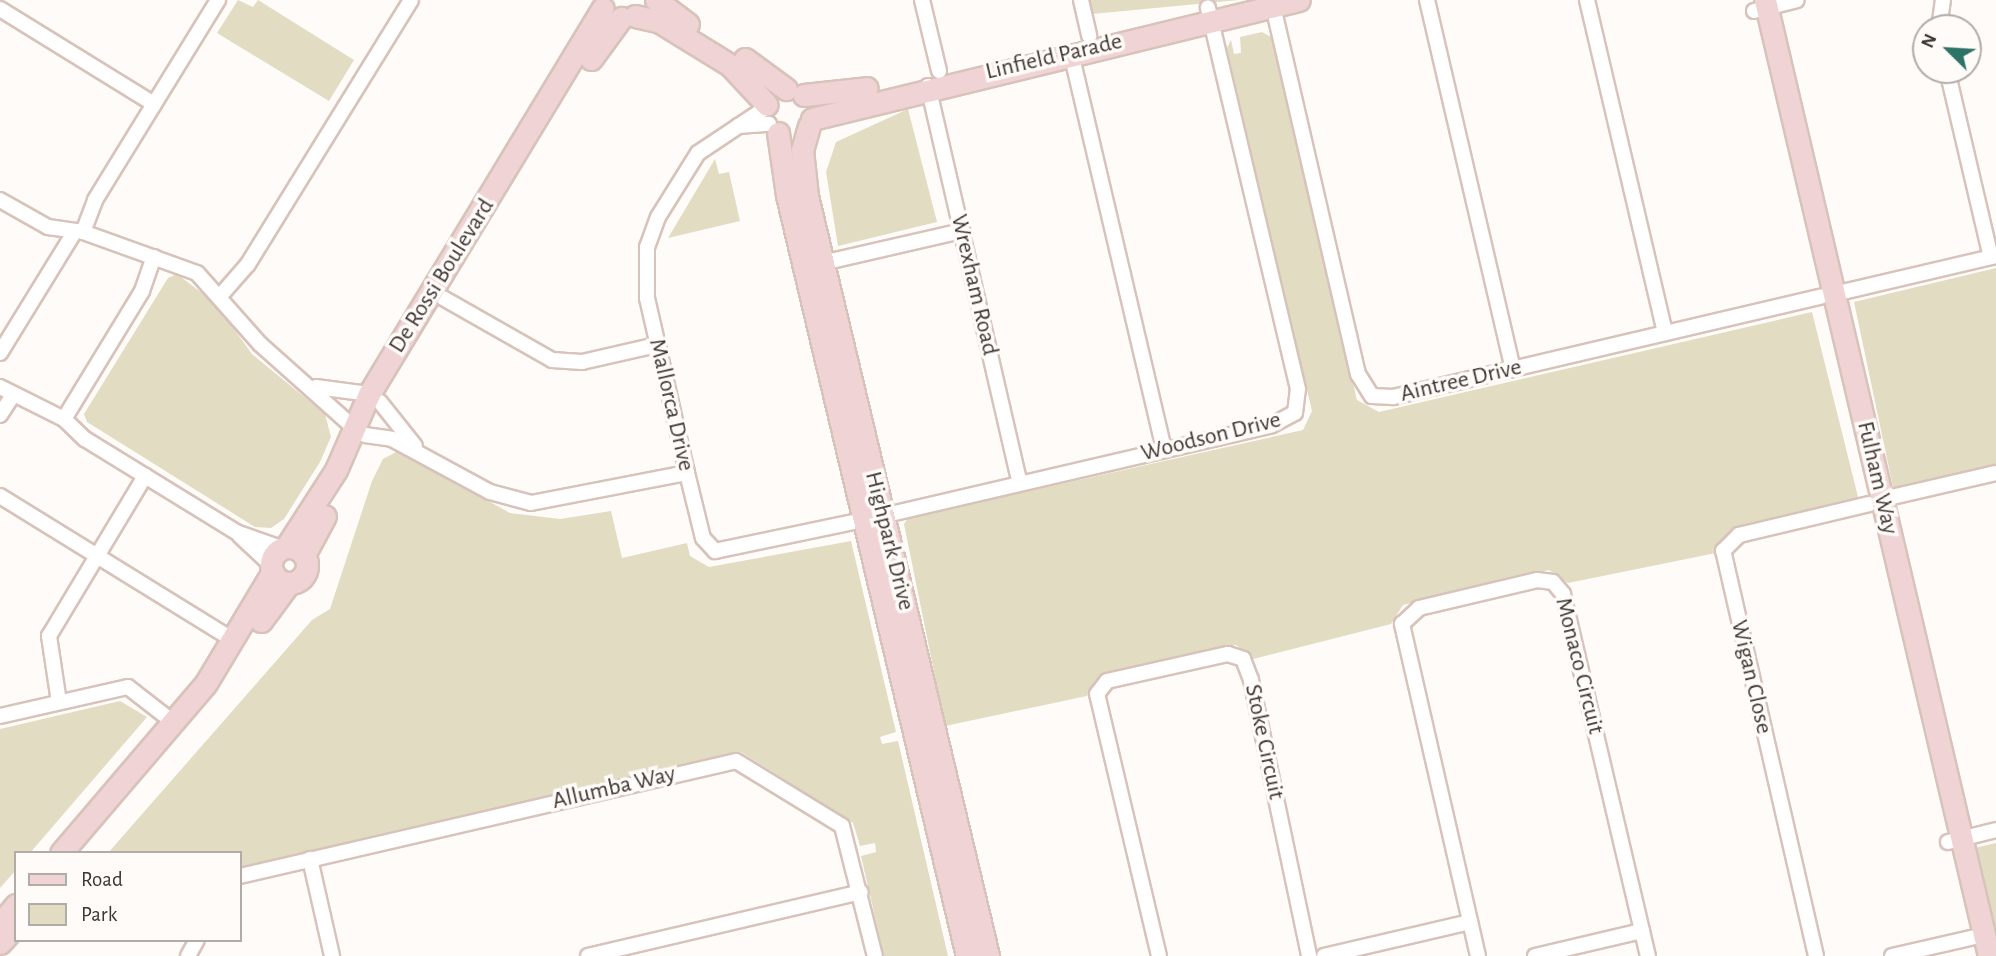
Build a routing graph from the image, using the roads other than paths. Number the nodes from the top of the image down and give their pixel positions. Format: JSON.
{"nodes":[{"id":1,"x":219,"y":0,"type":"edge"},
{"id":2,"x":411,"y":0,"type":"edge"},
{"id":3,"x":656,"y":0,"type":"edge"},
{"id":4,"x":922,"y":0,"type":"edge"},
{"id":5,"x":1081,"y":0,"type":"edge"},
{"id":6,"x":1241,"y":0,"type":"edge"},
{"id":7,"x":1299,"y":0,"type":"edge"},
{"id":8,"x":1427,"y":0,"type":"edge"},
{"id":9,"x":1587,"y":0,"type":"edge"},
{"id":10,"x":1797,"y":0,"type":"edge"},
{"id":11,"x":1759,"y":4,"type":"edge"},
{"id":12,"x":1273,"y":6,"type":"junction"},
{"id":13,"x":621,"y":8,"type":"edge"},
{"id":14,"x":0,"y":9,"type":"edge"},
{"id":15,"x":1210,"y":14,"type":"junction"},
{"id":16,"x":1089,"y":36,"type":"junction"},
{"id":17,"x":1071,"y":53,"type":"junction"},
{"id":18,"x":933,"y":79,"type":"junction"},
{"id":19,"x":1950,"y":84,"type":"edge"},
{"id":20,"x":795,"y":92,"type":"junction"},
{"id":21,"x":154,"y":104,"type":"junction"},
{"id":22,"x":770,"y":117,"type":"junction"},
{"id":23,"x":810,"y":123,"type":"junction"},
{"id":24,"x":0,"y":200,"type":"edge"},
{"id":25,"x":962,"y":231,"type":"junction"},
{"id":26,"x":79,"y":232,"type":"junction"},
{"id":27,"x":154,"y":257,"type":"junction"},
{"id":28,"x":1993,"y":257,"type":"edge"},
{"id":29,"x":822,"y":263,"type":"junction"},
{"id":30,"x":221,"y":295,"type":"junction"},
{"id":31,"x":1827,"y":295,"type":"junction"},
{"id":32,"x":443,"y":298,"type":"junction"},
{"id":33,"x":1665,"y":334,"type":"junction"},
{"id":34,"x":657,"y":345,"type":"junction"},
{"id":35,"x":0,"y":353,"type":"edge"},
{"id":36,"x":1513,"y":369,"type":"junction"},
{"id":37,"x":311,"y":386,"type":"junction"},
{"id":38,"x":6,"y":391,"type":"edge"},
{"id":39,"x":374,"y":398,"type":"junction"},
{"id":40,"x":0,"y":415,"type":"edge"},
{"id":41,"x":64,"y":419,"type":"junction"},
{"id":42,"x":359,"y":431,"type":"junction"},
{"id":43,"x":1164,"y":450,"type":"junction"},
{"id":44,"x":421,"y":452,"type":"junction"},
{"id":45,"x":687,"y":473,"type":"junction"},
{"id":46,"x":1996,"y":473,"type":"edge"},
{"id":47,"x":145,"y":476,"type":"junction"},
{"id":48,"x":1020,"y":484,"type":"junction"},
{"id":49,"x":0,"y":496,"type":"edge"},
{"id":50,"x":1876,"y":502,"type":"junction"},
{"id":51,"x":873,"y":518,"type":"junction"},
{"id":52,"x":97,"y":555,"type":"junction"},
{"id":53,"x":284,"y":561,"type":"junction"},
{"id":54,"x":233,"y":640,"type":"junction"},
{"id":55,"x":59,"y":702,"type":"junction"},
{"id":56,"x":0,"y":716,"type":"edge"},
{"id":57,"x":173,"y":722,"type":"junction"},
{"id":58,"x":1996,"y":830,"type":"edge"},
{"id":59,"x":1954,"y":840,"type":"junction"},
{"id":60,"x":63,"y":851,"type":"edge"},
{"id":61,"x":81,"y":851,"type":"edge"},
{"id":62,"x":310,"y":859,"type":"junction"},
{"id":63,"x":242,"y":876,"type":"edge"},
{"id":64,"x":861,"y":892,"type":"junction"},
{"id":65,"x":14,"y":907,"type":"edge"},
{"id":66,"x":1470,"y":922,"type":"junction"},
{"id":67,"x":0,"y":924,"type":"edge"},
{"id":68,"x":14,"y":927,"type":"edge"},
{"id":69,"x":1642,"y":931,"type":"junction"},
{"id":70,"x":0,"y":943,"type":"edge"},
{"id":71,"x":1976,"y":943,"type":"edge"},
{"id":72,"x":332,"y":956,"type":"edge"},
{"id":73,"x":588,"y":956,"type":"edge"},
{"id":74,"x":876,"y":956,"type":"edge"},
{"id":75,"x":967,"y":956,"type":"edge"},
{"id":76,"x":988,"y":956,"type":"edge"},
{"id":77,"x":1158,"y":956,"type":"edge"},
{"id":78,"x":1309,"y":956,"type":"edge"},
{"id":79,"x":1324,"y":956,"type":"edge"},
{"id":80,"x":1478,"y":956,"type":"edge"},
{"id":81,"x":1535,"y":956,"type":"edge"},
{"id":82,"x":1648,"y":956,"type":"edge"},
{"id":83,"x":1816,"y":956,"type":"edge"},
{"id":84,"x":1892,"y":956,"type":"edge"},
{"id":85,"x":1989,"y":956,"type":"edge"}],
"edges":[{"from":1,"to":21,"type":"street"},
{"from":2,"to":30,"type":"street"},
{"from":3,"to":20,"type":"street"},
{"from":4,"to":18,"type":"street","name":"Wrexham Road"},
{"from":5,"to":16,"type":"street"},
{"from":6,"to":15,"type":"street","name":"Linfield Parade"},
{"from":7,"to":12,"type":"street","name":"Linfield Parade"},
{"from":8,"to":36,"type":"street"},
{"from":9,"to":33,"type":"street"},
{"from":10,"to":11,"type":"street"},
{"from":11,"to":31,"type":"street","name":"Fulham Way"},
{"from":12,"to":15,"type":"street","name":"Linfield Parade"},
{"from":12,"to":36,"type":"street","name":"Aintree Drive"},
{"from":13,"to":22,"type":"street"},
{"from":13,"to":32,"type":"street","name":"De Rossi Boulevard"},
{"from":13,"to":39,"type":"street","name":"De Rossi Boulevard"},
{"from":14,"to":21,"type":"street"},
{"from":15,"to":16,"type":"street","name":"Linfield Parade"},
{"from":15,"to":17,"type":"street","name":"Linfield Parade"},
{"from":15,"to":43,"type":"street","name":"Woodson Drive"},
{"from":16,"to":18,"type":"street","name":"Linfield Parade"},
{"from":17,"to":18,"type":"street","name":"Linfield Parade"},
{"from":17,"to":43,"type":"street"},
{"from":18,"to":20,"type":"street","name":"Linfield Parade"},
{"from":18,"to":23,"type":"street","name":"Linfield Parade"},
{"from":18,"to":25,"type":"street","name":"Wrexham Road"},
{"from":19,"to":28,"type":"street"},
{"from":20,"to":22,"type":"street"},
{"from":20,"to":23,"type":"street"},
{"from":21,"to":26,"type":"street"},
{"from":22,"to":23,"type":"street","name":"Linfield Parade"},
{"from":22,"to":34,"type":"street","name":"Mallorca Drive"},
{"from":22,"to":51,"type":"street","name":"Highpark Drive"},
{"from":23,"to":29,"type":"street","name":"Highpark Drive"},
{"from":24,"to":26,"type":"street"},
{"from":25,"to":29,"type":"street"},
{"from":25,"to":48,"type":"street","name":"Wrexham Road"},
{"from":26,"to":27,"type":"street"},
{"from":26,"to":35,"type":"street"},
{"from":27,"to":30,"type":"street"},
{"from":27,"to":41,"type":"street"},
{"from":28,"to":31,"type":"street","name":"Aintree Drive"},
{"from":29,"to":51,"type":"street","name":"Highpark Drive"},
{"from":30,"to":37,"type":"street"},
{"from":31,"to":33,"type":"street","name":"Aintree Drive"},
{"from":31,"to":50,"type":"street","name":"Fulham Way"},
{"from":32,"to":34,"type":"street"},
{"from":32,"to":39,"type":"street","name":"De Rossi Boulevard"},
{"from":33,"to":36,"type":"street","name":"Aintree Drive"},
{"from":34,"to":45,"type":"street","name":"Mallorca Drive"},
{"from":37,"to":39,"type":"street"},
{"from":37,"to":42,"type":"street"},
{"from":38,"to":40,"type":"street"},
{"from":38,"to":41,"type":"street"},
{"from":39,"to":42,"type":"street","name":"De Rossi Boulevard"},
{"from":39,"to":44,"type":"street"},
{"from":41,"to":47,"type":"street"},
{"from":42,"to":44,"type":"street"},
{"from":42,"to":53,"type":"street","name":"De Rossi Boulevard"},
{"from":43,"to":48,"type":"street","name":"Woodson Drive"},
{"from":44,"to":45,"type":"street"},
{"from":45,"to":51,"type":"street","name":"Mallorca Drive"},
{"from":46,"to":50,"type":"street"},
{"from":47,"to":52,"type":"street"},
{"from":47,"to":53,"type":"street"},
{"from":48,"to":51,"type":"street","name":"Woodson Drive"},
{"from":49,"to":52,"type":"street"},
{"from":50,"to":59,"type":"street","name":"Fulham Way"},
{"from":50,"to":83,"type":"street","name":"Wigan Close"},
{"from":51,"to":75,"type":"street","name":"Highpark Drive"},
{"from":51,"to":76,"type":"street","name":"Highpark Drive"},
{"from":52,"to":54,"type":"street"},
{"from":52,"to":55,"type":"street"},
{"from":53,"to":54,"type":"street","name":"De Rossi Boulevard"},
{"from":53,"to":61,"type":"street","name":"De Rossi Boulevard"},
{"from":54,"to":57,"type":"street","name":"De Rossi Boulevard"},
{"from":55,"to":56,"type":"street"},
{"from":55,"to":57,"type":"street"},
{"from":57,"to":60,"type":"street","name":"De Rossi Boulevard"},
{"from":58,"to":59,"type":"street"},
{"from":59,"to":71,"type":"street","name":"Fulham Way"},
{"from":62,"to":63,"type":"street","name":"Allumba Way"},
{"from":62,"to":64,"type":"street","name":"Allumba Way"},
{"from":62,"to":72,"type":"street"},
{"from":64,"to":73,"type":"street"},
{"from":64,"to":74,"type":"street","name":"Allumba Way"},
{"from":65,"to":67,"type":"street"},
{"from":66,"to":69,"type":"street","name":"Monaco Circuit"},
{"from":66,"to":79,"type":"street"},
{"from":66,"to":80,"type":"street","name":"Monaco Circuit"},
{"from":68,"to":70,"type":"street"},
{"from":69,"to":81,"type":"street"},
{"from":69,"to":82,"type":"street","name":"Monaco Circuit"},
{"from":71,"to":84,"type":"street"},
{"from":71,"to":85,"type":"street","name":"Fulham Way"},
{"from":77,"to":78,"type":"street","name":"Stoke Circuit"}]}
